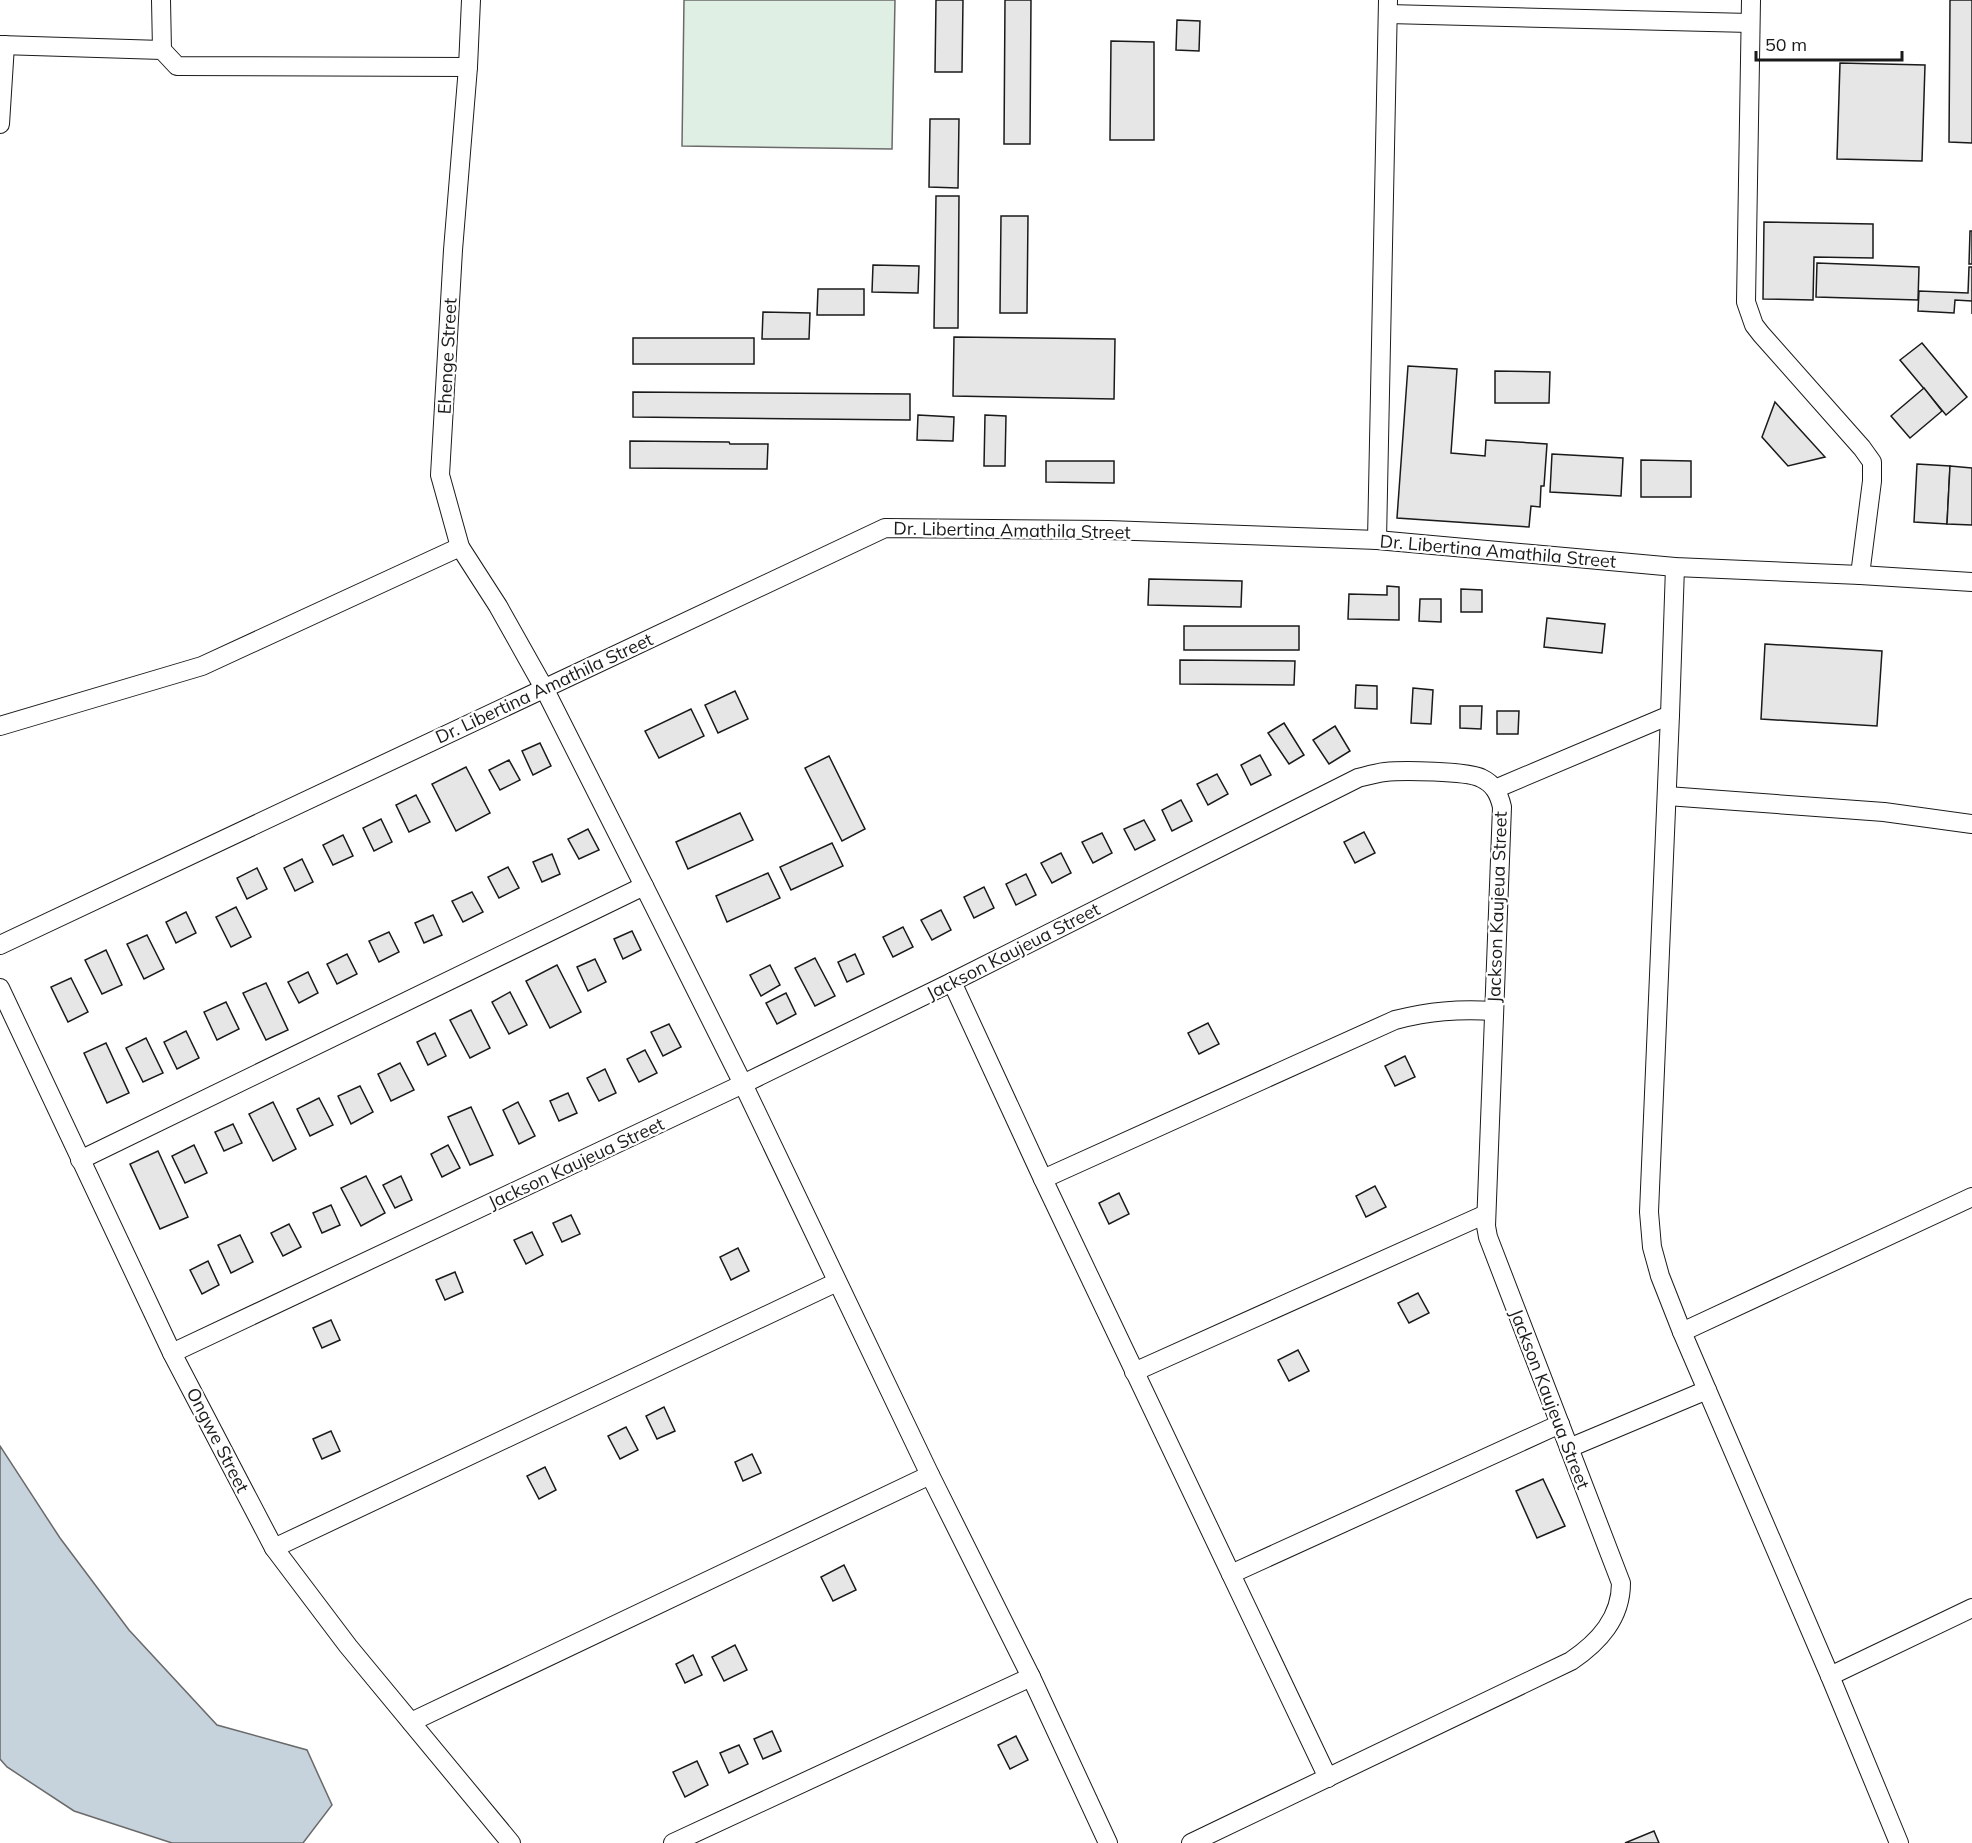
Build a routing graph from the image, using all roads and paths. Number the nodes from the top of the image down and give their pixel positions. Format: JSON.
{"nodes":[{"id":1,"x":161,"y":0,"type":"edge"},
{"id":2,"x":471,"y":0,"type":"edge"},
{"id":3,"x":1751,"y":0,"type":"edge"},
{"id":4,"x":1388,"y":7,"type":"edge"},
{"id":5,"x":1750,"y":23,"type":"junction"},
{"id":6,"x":3,"y":45,"type":"edge"},
{"id":7,"x":162,"y":50,"type":"junction"},
{"id":8,"x":468,"y":67,"type":"junction"},
{"id":9,"x":0,"y":124,"type":"edge"},
{"id":10,"x":1377,"y":540,"type":"junction"},
{"id":11,"x":460,"y":548,"type":"junction"},
{"id":12,"x":1675,"y":567,"type":"junction"},
{"id":13,"x":1860,"y":575,"type":"junction"},
{"id":14,"x":1972,"y":582,"type":"edge"},
{"id":15,"x":544,"y":687,"type":"junction"},
{"id":16,"x":1670,"y":715,"type":"junction"},
{"id":17,"x":0,"y":726,"type":"edge"},
{"id":18,"x":1495,"y":789,"type":"junction"},
{"id":19,"x":1667,"y":796,"type":"junction"},
{"id":20,"x":1972,"y":824,"type":"edge"},
{"id":21,"x":644,"y":886,"type":"junction"},
{"id":22,"x":0,"y":945,"type":"edge"},
{"id":23,"x":952,"y":982,"type":"junction"},
{"id":24,"x":0,"y":988,"type":"edge"},
{"id":25,"x":1494,"y":1011,"type":"junction"},
{"id":26,"x":742,"y":1084,"type":"junction"},
{"id":27,"x":80,"y":1160,"type":"junction"},
{"id":28,"x":1043,"y":1179,"type":"junction"},
{"id":29,"x":1972,"y":1197,"type":"edge"},
{"id":30,"x":1486,"y":1214,"type":"junction"},
{"id":31,"x":837,"y":1282,"type":"junction"},
{"id":32,"x":1682,"y":1332,"type":"junction"},
{"id":33,"x":172,"y":1353,"type":"junction"},
{"id":34,"x":1134,"y":1372,"type":"junction"},
{"id":35,"x":1707,"y":1390,"type":"junction"},
{"id":36,"x":1560,"y":1424,"type":"junction"},
{"id":37,"x":1569,"y":1448,"type":"junction"},
{"id":38,"x":930,"y":1475,"type":"junction"},
{"id":39,"x":274,"y":1548,"type":"junction"},
{"id":40,"x":1231,"y":1574,"type":"junction"},
{"id":41,"x":1972,"y":1608,"type":"edge"},
{"id":42,"x":1830,"y":1676,"type":"junction"},
{"id":43,"x":1031,"y":1677,"type":"junction"},
{"id":44,"x":411,"y":1722,"type":"junction"},
{"id":45,"x":1328,"y":1778,"type":"junction"},
{"id":46,"x":511,"y":1843,"type":"edge"},
{"id":47,"x":673,"y":1843,"type":"edge"},
{"id":48,"x":1108,"y":1843,"type":"edge"},
{"id":49,"x":1191,"y":1843,"type":"edge"},
{"id":50,"x":1899,"y":1843,"type":"edge"}],
"edges":[{"from":1,"to":7,"type":"street"},
{"from":2,"to":8,"type":"street","name":"Ehenge Street"},
{"from":3,"to":5,"type":"street"},
{"from":4,"to":5,"type":"street"},
{"from":4,"to":10,"type":"street"},
{"from":5,"to":13,"type":"street"},
{"from":6,"to":7,"type":"street"},
{"from":6,"to":9,"type":"street"},
{"from":7,"to":8,"type":"street"},
{"from":8,"to":11,"type":"street","name":"Ehenge Street"},
{"from":10,"to":12,"type":"street","name":"Dr. Libertina Amathila Street"},
{"from":10,"to":15,"type":"street","name":"Dr. Libertina Amathila Street"},
{"from":11,"to":15,"type":"street","name":"Ehenge Street"},
{"from":11,"to":17,"type":"street"},
{"from":12,"to":13,"type":"street","name":"Dr. Libertina Amathila Street"},
{"from":12,"to":16,"type":"street"},
{"from":13,"to":14,"type":"street","name":"Dr. Libertina Amathila Street"},
{"from":15,"to":21,"type":"street","name":"Ehenge Street"},
{"from":15,"to":22,"type":"street","name":"Dr. Libertina Amathila Street"},
{"from":16,"to":18,"type":"street"},
{"from":16,"to":19,"type":"street"},
{"from":18,"to":23,"type":"street","name":"Jackson Kaujeua Street"},
{"from":18,"to":25,"type":"street","name":"Jackson Kaujeua Street"},
{"from":19,"to":20,"type":"street"},
{"from":19,"to":32,"type":"street"},
{"from":21,"to":26,"type":"street","name":"Ehenge Street"},
{"from":21,"to":27,"type":"street"},
{"from":23,"to":26,"type":"street","name":"Jackson Kaujeua Street"},
{"from":23,"to":28,"type":"street"},
{"from":24,"to":27,"type":"street","name":"Ongwe Street"},
{"from":25,"to":28,"type":"street"},
{"from":25,"to":30,"type":"street","name":"Jackson Kaujeua Street"},
{"from":26,"to":31,"type":"street","name":"Ehenge Street"},
{"from":26,"to":33,"type":"street","name":"Jackson Kaujeua Street"},
{"from":27,"to":33,"type":"street","name":"Ongwe Street"},
{"from":28,"to":34,"type":"street"},
{"from":29,"to":32,"type":"street"},
{"from":30,"to":34,"type":"street"},
{"from":30,"to":36,"type":"street","name":"Jackson Kaujeua Street"},
{"from":31,"to":38,"type":"street","name":"Ehenge Street"},
{"from":31,"to":39,"type":"street"},
{"from":32,"to":35,"type":"street"},
{"from":33,"to":39,"type":"street","name":"Ongwe Street"},
{"from":34,"to":40,"type":"street"},
{"from":35,"to":37,"type":"street"},
{"from":35,"to":42,"type":"street"},
{"from":36,"to":37,"type":"street","name":"Jackson Kaujeua Street"},
{"from":36,"to":40,"type":"street"},
{"from":37,"to":45,"type":"street","name":"Jackson Kaujeua Street"},
{"from":38,"to":43,"type":"street","name":"Ehenge Street"},
{"from":38,"to":44,"type":"street"},
{"from":39,"to":44,"type":"street","name":"Ongwe Street"},
{"from":40,"to":45,"type":"street"},
{"from":41,"to":42,"type":"street"},
{"from":42,"to":50,"type":"street"},
{"from":43,"to":47,"type":"street"},
{"from":43,"to":48,"type":"street","name":"Ehenge Street"},
{"from":44,"to":46,"type":"street","name":"Ongwe Street"},
{"from":45,"to":49,"type":"street","name":"Jackson Kaujeua Street"}]}
